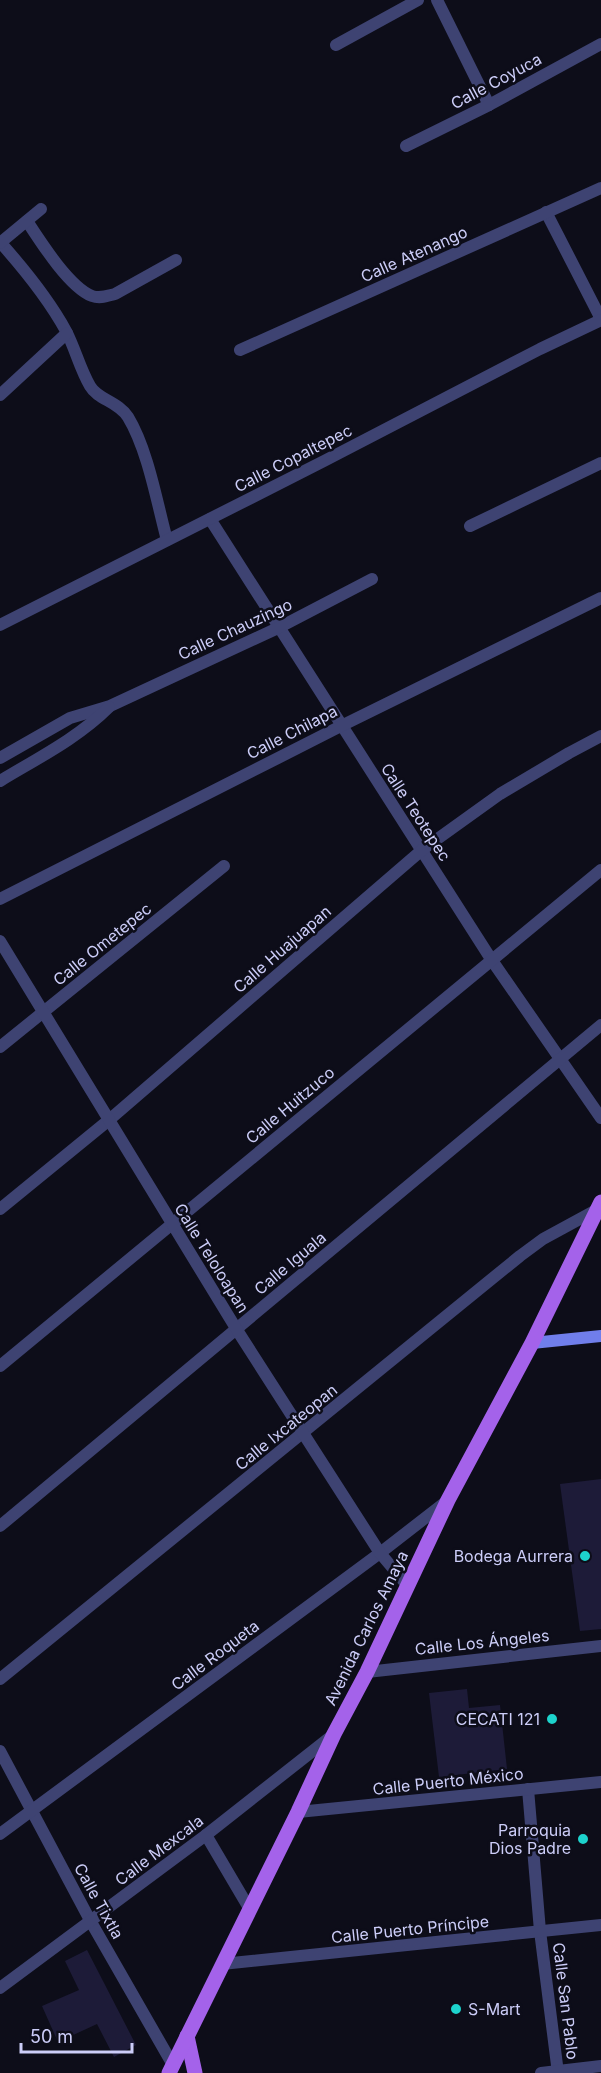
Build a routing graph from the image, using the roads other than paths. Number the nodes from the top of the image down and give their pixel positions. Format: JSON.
{"nodes":[{"id":1,"x":418,"y":0,"type":"edge"},
{"id":2,"x":437,"y":0,"type":"edge"},
{"id":3,"x":601,"y":44,"type":"edge"},
{"id":4,"x":336,"y":45,"type":"dead end"},
{"id":5,"x":489,"y":105,"type":"junction"},
{"id":6,"x":406,"y":146,"type":"dead end"},
{"id":7,"x":601,"y":188,"type":"edge"},
{"id":8,"x":41,"y":209,"type":"dead end"},
{"id":9,"x":546,"y":212,"type":"junction"},
{"id":10,"x":27,"y":221,"type":"junction"},
{"id":11,"x":0,"y":242,"type":"edge"},
{"id":12,"x":176,"y":260,"type":"dead end"},
{"id":13,"x":601,"y":320,"type":"edge"},
{"id":14,"x":67,"y":333,"type":"junction"},
{"id":15,"x":240,"y":350,"type":"dead end"},
{"id":16,"x":0,"y":395,"type":"edge"},
{"id":17,"x":601,"y":463,"type":"edge"},
{"id":18,"x":210,"y":519,"type":"junction"},
{"id":19,"x":470,"y":526,"type":"dead end"},
{"id":20,"x":167,"y":540,"type":"junction"},
{"id":21,"x":372,"y":579,"type":"dead end"},
{"id":22,"x":601,"y":598,"type":"edge"},
{"id":23,"x":0,"y":625,"type":"edge"},
{"id":24,"x":278,"y":628,"type":"junction"},
{"id":25,"x":110,"y":706,"type":"junction"},
{"id":26,"x":341,"y":726,"type":"junction"},
{"id":27,"x":601,"y":736,"type":"edge"},
{"id":28,"x":0,"y":758,"type":"edge"},
{"id":29,"x":0,"y":781,"type":"edge"},
{"id":30,"x":422,"y":850,"type":"junction"},
{"id":31,"x":225,"y":866,"type":"dead end"},
{"id":32,"x":601,"y":870,"type":"edge"},
{"id":33,"x":0,"y":899,"type":"edge"},
{"id":34,"x":0,"y":941,"type":"edge"},
{"id":35,"x":491,"y":959,"type":"junction"},
{"id":36,"x":43,"y":1012,"type":"junction"},
{"id":37,"x":601,"y":1025,"type":"edge"},
{"id":38,"x":0,"y":1047,"type":"edge"},
{"id":39,"x":560,"y":1060,"type":"junction"},
{"id":40,"x":601,"y":1118,"type":"edge"},
{"id":41,"x":109,"y":1120,"type":"junction"},
{"id":42,"x":600,"y":1206,"type":"edge"},
{"id":43,"x":0,"y":1209,"type":"edge"},
{"id":44,"x":172,"y":1225,"type":"junction"},
{"id":45,"x":237,"y":1330,"type":"junction"},
{"id":46,"x":601,"y":1336,"type":"edge"},
{"id":47,"x":532,"y":1343,"type":"junction"},
{"id":48,"x":0,"y":1366,"type":"edge"},
{"id":49,"x":303,"y":1434,"type":"junction"},
{"id":50,"x":448,"y":1500,"type":"junction"},
{"id":51,"x":0,"y":1526,"type":"edge"},
{"id":52,"x":381,"y":1553,"type":"junction"},
{"id":53,"x":407,"y":1585,"type":"junction"},
{"id":54,"x":601,"y":1646,"type":"edge"},
{"id":55,"x":367,"y":1672,"type":"junction"},
{"id":56,"x":0,"y":1679,"type":"edge"},
{"id":57,"x":334,"y":1734,"type":"junction"},
{"id":58,"x":0,"y":1751,"type":"edge"},
{"id":59,"x":601,"y":1782,"type":"edge"},
{"id":60,"x":528,"y":1789,"type":"junction"},
{"id":61,"x":32,"y":1812,"type":"junction"},
{"id":62,"x":298,"y":1812,"type":"junction"},
{"id":63,"x":0,"y":1834,"type":"edge"},
{"id":64,"x":206,"y":1835,"type":"junction"},
{"id":65,"x":249,"y":1908,"type":"junction"},
{"id":66,"x":91,"y":1922,"type":"junction"},
{"id":67,"x":601,"y":1924,"type":"edge"},
{"id":68,"x":540,"y":1931,"type":"junction"},
{"id":69,"x":222,"y":1964,"type":"junction"},
{"id":70,"x":0,"y":1988,"type":"edge"},
{"id":71,"x":187,"y":2036,"type":"junction"},
{"id":72,"x":601,"y":2066,"type":"edge"},
{"id":73,"x":171,"y":2069,"type":"edge"},
{"id":74,"x":558,"y":2072,"type":"edge"},
{"id":75,"x":195,"y":2073,"type":"edge"},
{"id":76,"x":540,"y":2073,"type":"edge"}],
"edges":[{"from":1,"to":4,"type":"street"},
{"from":2,"to":5,"type":"street"},
{"from":3,"to":5,"type":"street","name":"Calle Coyuca"},
{"from":5,"to":6,"type":"street","name":"Calle Coyuca"},
{"from":7,"to":9,"type":"street","name":"Calle Atenango"},
{"from":8,"to":10,"type":"street"},
{"from":9,"to":13,"type":"street"},
{"from":9,"to":15,"type":"street","name":"Calle Atenango"},
{"from":10,"to":11,"type":"street"},
{"from":10,"to":12,"type":"street"},
{"from":11,"to":14,"type":"street"},
{"from":13,"to":18,"type":"street","name":"Calle Copaltepec"},
{"from":14,"to":16,"type":"street"},
{"from":14,"to":20,"type":"street"},
{"from":17,"to":19,"type":"street"},
{"from":18,"to":20,"type":"street","name":"Calle Copaltepec"},
{"from":18,"to":24,"type":"street","name":"Calle Teotepec"},
{"from":20,"to":23,"type":"street","name":"Calle Copaltepec"},
{"from":21,"to":24,"type":"street","name":"Calle Chauzingo"},
{"from":22,"to":26,"type":"street","name":"Calle Chilapa"},
{"from":24,"to":25,"type":"street","name":"Calle Chauzingo"},
{"from":24,"to":26,"type":"street","name":"Calle Teotepec"},
{"from":25,"to":28,"type":"street","name":"Calle Chauzingo"},
{"from":25,"to":29,"type":"street","name":"Calle Chauzingo"},
{"from":26,"to":30,"type":"street","name":"Calle Teotepec"},
{"from":26,"to":33,"type":"street","name":"Calle Chilapa"},
{"from":27,"to":30,"type":"street","name":"Calle Huajuapan"},
{"from":30,"to":35,"type":"street","name":"Calle Teotepec"},
{"from":30,"to":41,"type":"street","name":"Calle Huajuapan"},
{"from":31,"to":36,"type":"street","name":"Calle Ometepec"},
{"from":32,"to":35,"type":"street","name":"Calle Huitzuco"},
{"from":34,"to":36,"type":"street","name":"Calle Teloloapan"},
{"from":35,"to":39,"type":"street","name":"Calle Teotepec"},
{"from":35,"to":44,"type":"street","name":"Calle Huitzuco"},
{"from":36,"to":38,"type":"street","name":"Calle Ometepec"},
{"from":36,"to":41,"type":"street","name":"Calle Teloloapan"},
{"from":37,"to":39,"type":"street","name":"Calle Iguala"},
{"from":39,"to":40,"type":"street","name":"Calle Teotepec"},
{"from":39,"to":45,"type":"street","name":"Calle Iguala"},
{"from":41,"to":43,"type":"street","name":"Calle Huajuapan"},
{"from":41,"to":44,"type":"street","name":"Calle Teloloapan"},
{"from":42,"to":47,"type":"main road","name":"Avenida Carlos Amaya"},
{"from":42,"to":49,"type":"street","name":"Calle Ixcateopan"},
{"from":44,"to":45,"type":"street","name":"Calle Teloloapan"},
{"from":44,"to":48,"type":"street","name":"Calle Huitzuco"},
{"from":45,"to":49,"type":"street","name":"Calle Teloloapan"},
{"from":45,"to":51,"type":"street","name":"Calle Iguala"},
{"from":46,"to":47,"type":"main road"},
{"from":47,"to":50,"type":"main road","name":"Avenida Carlos Amaya"},
{"from":49,"to":52,"type":"street","name":"Calle Teloloapan"},
{"from":49,"to":56,"type":"street","name":"Calle Ixcateopan"},
{"from":50,"to":52,"type":"street","name":"Calle Roqueta"},
{"from":50,"to":53,"type":"main road","name":"Avenida Carlos Amaya"},
{"from":52,"to":53,"type":"street","name":"Calle Teloloapan"},
{"from":52,"to":61,"type":"street","name":"Calle Roqueta"},
{"from":53,"to":55,"type":"main road","name":"Avenida Carlos Amaya"},
{"from":54,"to":55,"type":"street","name":"Calle Los Ángeles"},
{"from":55,"to":57,"type":"main road","name":"Avenida Carlos Amaya"},
{"from":57,"to":62,"type":"main road","name":"Avenida Carlos Amaya"},
{"from":57,"to":64,"type":"street","name":"Calle Mexcala"},
{"from":58,"to":61,"type":"street","name":"Calle Tixtla"},
{"from":59,"to":60,"type":"street","name":"Calle Puerto México"},
{"from":60,"to":62,"type":"street","name":"Calle Puerto México"},
{"from":60,"to":68,"type":"street","name":"Calle San Pablo"},
{"from":61,"to":63,"type":"street","name":"Calle Roqueta"},
{"from":61,"to":66,"type":"street","name":"Calle Tixtla"},
{"from":62,"to":65,"type":"main road","name":"Avenida Carlos Amaya"},
{"from":64,"to":65,"type":"street"},
{"from":64,"to":66,"type":"street","name":"Calle Mexcala"},
{"from":65,"to":69,"type":"main road","name":"Avenida Carlos Amaya"},
{"from":66,"to":70,"type":"street","name":"Calle Mexcala"},
{"from":66,"to":73,"type":"street","name":"Calle Tixtla"},
{"from":67,"to":68,"type":"street","name":"Calle Puerto Príncipe"},
{"from":68,"to":69,"type":"street","name":"Calle Puerto Príncipe"},
{"from":68,"to":74,"type":"street","name":"Calle San Pablo"},
{"from":69,"to":71,"type":"main road","name":"Avenida Carlos Amaya"},
{"from":71,"to":73,"type":"main road","name":"Avenida Carlos Amaya"},
{"from":71,"to":75,"type":"main road"},
{"from":72,"to":74,"type":"street"},
{"from":74,"to":76,"type":"street"}]}
